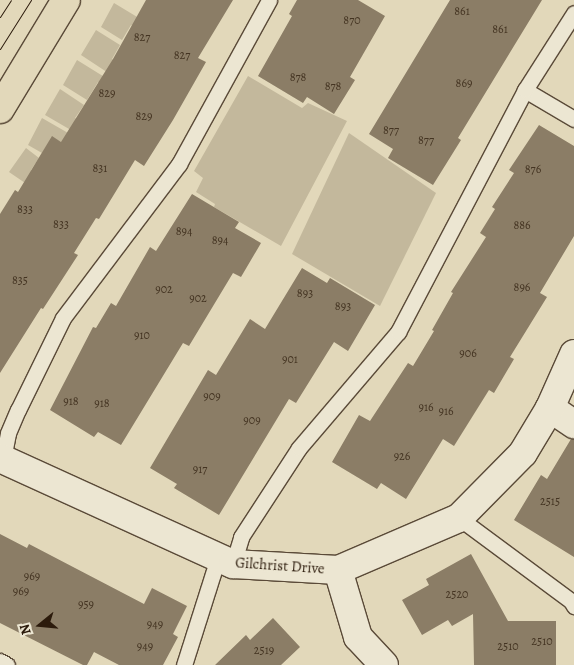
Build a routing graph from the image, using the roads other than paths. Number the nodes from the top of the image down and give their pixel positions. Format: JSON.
{"nodes":[{"id":1,"x":66,"y":0,"type":"edge"},
{"id":2,"x":268,"y":0,"type":"edge"},
{"id":3,"x":574,"y":13,"type":"edge"},
{"id":4,"x":525,"y":90,"type":"junction"},
{"id":5,"x":0,"y":109,"type":"edge"},
{"id":6,"x":574,"y":119,"type":"edge"},
{"id":7,"x":574,"y":354,"type":"edge"},
{"id":8,"x":550,"y":408,"type":"junction"},
{"id":9,"x":574,"y":424,"type":"edge"},
{"id":10,"x":2,"y":459,"type":"edge"},
{"id":11,"x":459,"y":518,"type":"junction"},
{"id":12,"x":225,"y":561,"type":"junction"},
{"id":13,"x":338,"y":570,"type":"junction"},
{"id":14,"x":574,"y":606,"type":"edge"},
{"id":15,"x":0,"y":662,"type":"edge"},
{"id":16,"x":7,"y":665,"type":"edge"},
{"id":17,"x":184,"y":665,"type":"edge"},
{"id":18,"x":384,"y":665,"type":"edge"}],
"edges":[{"from":1,"to":5,"type":"main road"},
{"from":2,"to":10,"type":"lane"},
{"from":3,"to":4,"type":"lane"},
{"from":4,"to":6,"type":"lane"},
{"from":4,"to":12,"type":"lane"},
{"from":7,"to":8,"type":"street","name":"Gilchrist Drive"},
{"from":8,"to":9,"type":"street"},
{"from":8,"to":11,"type":"street","name":"Gilchrist Drive"},
{"from":10,"to":12,"type":"street","name":"Gilchrist Drive"},
{"from":11,"to":13,"type":"street","name":"Gilchrist Drive"},
{"from":11,"to":14,"type":"lane"},
{"from":12,"to":13,"type":"street","name":"Gilchrist Drive"},
{"from":12,"to":17,"type":"lane"},
{"from":13,"to":18,"type":"street"},
{"from":15,"to":16,"type":"lane"}]}
